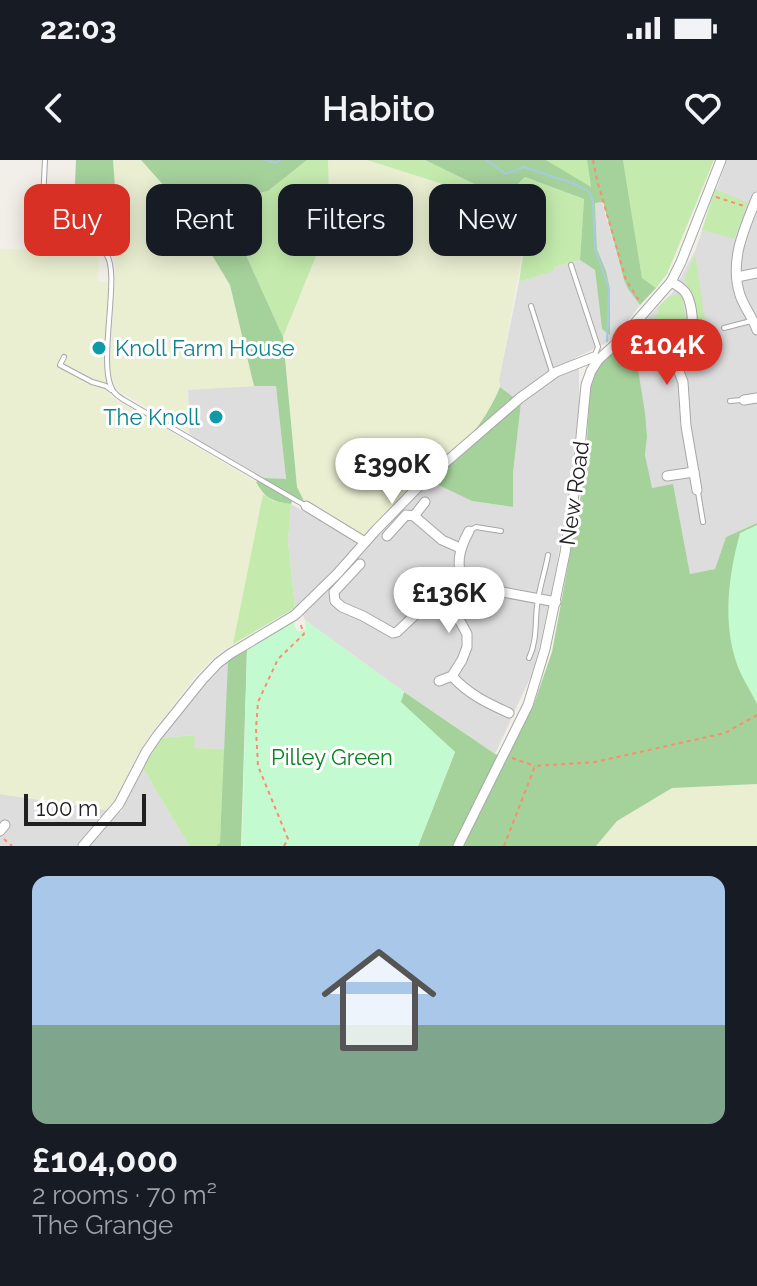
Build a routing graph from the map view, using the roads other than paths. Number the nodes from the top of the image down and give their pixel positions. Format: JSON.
{"nodes":[{"id":1,"x":45,"y":160,"type":"edge"},
{"id":2,"x":721,"y":160,"type":"edge"},
{"id":3,"x":44,"y":184,"type":"edge"},
{"id":4,"x":757,"y":197,"type":"edge"},
{"id":5,"x":108,"y":256,"type":"edge"},
{"id":6,"x":571,"y":265,"type":"dead end"},
{"id":7,"x":757,"y":273,"type":"edge"},
{"id":8,"x":737,"y":277,"type":"junction"},
{"id":9,"x":671,"y":282,"type":"junction"},
{"id":10,"x":531,"y":306,"type":"dead end"},
{"id":11,"x":755,"y":325,"type":"edge"},
{"id":12,"x":724,"y":328,"type":"dead end"},
{"id":13,"x":64,"y":357,"type":"dead end"},
{"id":14,"x":596,"y":359,"type":"junction"},
{"id":15,"x":553,"y":375,"type":"junction"},
{"id":16,"x":113,"y":391,"type":"junction"},
{"id":17,"x":757,"y":398,"type":"edge"},
{"id":18,"x":744,"y":400,"type":"joint"},
{"id":19,"x":730,"y":401,"type":"dead end"},
{"id":20,"x":694,"y":472,"type":"junction"},
{"id":21,"x":667,"y":476,"type":"dead end"},
{"id":22,"x":697,"y":490,"type":"joint"},
{"id":23,"x":425,"y":502,"type":"dead end"},
{"id":24,"x":306,"y":506,"type":"joint"},
{"id":25,"x":414,"y":516,"type":"junction"},
{"id":26,"x":703,"y":522,"type":"dead end"},
{"id":27,"x":469,"y":531,"type":"joint"},
{"id":28,"x":501,"y":531,"type":"dead end"},
{"id":29,"x":387,"y":536,"type":"dead end"},
{"id":30,"x":365,"y":542,"type":"junction"},
{"id":31,"x":460,"y":548,"type":"junction"},
{"id":32,"x":548,"y":555,"type":"dead end"},
{"id":33,"x":360,"y":564,"type":"dead end"},
{"id":34,"x":461,"y":587,"type":"junction"},
{"id":35,"x":445,"y":594,"type":"junction"},
{"id":36,"x":539,"y":599,"type":"junction"},
{"id":37,"x":556,"y":602,"type":"junction"},
{"id":38,"x":529,"y":658,"type":"dead end"},
{"id":39,"x":452,"y":676,"type":"junction"},
{"id":40,"x":439,"y":681,"type":"dead end"},
{"id":41,"x":509,"y":713,"type":"dead end"},
{"id":42,"x":83,"y":846,"type":"edge"},
{"id":43,"x":458,"y":846,"type":"edge"}],
"edges":[{"from":1,"to":3,"type":"lane"},
{"from":2,"to":9,"type":"street","name":"New Road"},
{"from":4,"to":8,"type":"street"},
{"from":5,"to":16,"type":"lane"},
{"from":6,"to":14,"type":"lane"},
{"from":7,"to":8,"type":"street"},
{"from":8,"to":11,"type":"street"},
{"from":9,"to":14,"type":"street","name":"New Road"},
{"from":9,"to":20,"type":"street"},
{"from":10,"to":15,"type":"lane"},
{"from":11,"to":12,"type":"lane"},
{"from":13,"to":16,"type":"lane"},
{"from":14,"to":15,"type":"street"},
{"from":14,"to":37,"type":"street","name":"New Road"},
{"from":15,"to":30,"type":"street"},
{"from":16,"to":24,"type":"lane"},
{"from":17,"to":18,"type":"street"},
{"from":18,"to":19,"type":"lane"},
{"from":20,"to":21,"type":"street"},
{"from":20,"to":22,"type":"street"},
{"from":22,"to":26,"type":"lane"},
{"from":23,"to":25,"type":"street"},
{"from":24,"to":30,"type":"street"},
{"from":25,"to":29,"type":"street"},
{"from":25,"to":31,"type":"street"},
{"from":27,"to":28,"type":"lane"},
{"from":27,"to":31,"type":"street"},
{"from":30,"to":42,"type":"street"},
{"from":31,"to":34,"type":"street"},
{"from":32,"to":36,"type":"lane"},
{"from":33,"to":35,"type":"street"},
{"from":34,"to":35,"type":"street"},
{"from":34,"to":36,"type":"street"},
{"from":35,"to":39,"type":"street"},
{"from":36,"to":37,"type":"street"},
{"from":36,"to":38,"type":"lane"},
{"from":37,"to":43,"type":"street","name":"New Road"},
{"from":39,"to":40,"type":"street"},
{"from":39,"to":41,"type":"street"}]}
